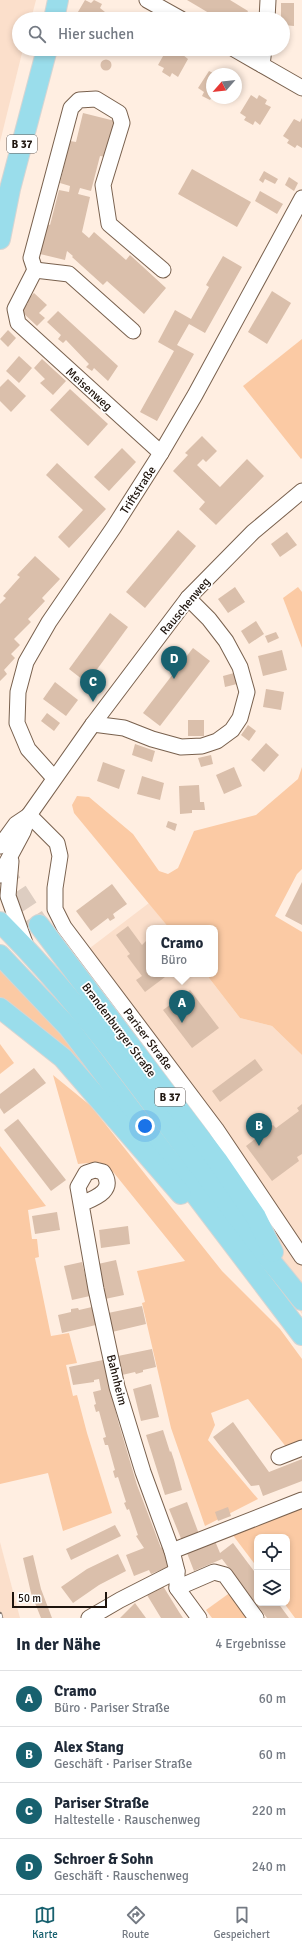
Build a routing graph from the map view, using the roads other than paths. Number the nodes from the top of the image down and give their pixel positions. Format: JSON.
{"nodes":[{"id":1,"x":58,"y":0,"type":"edge"},
{"id":2,"x":147,"y":0,"type":"edge"},
{"id":3,"x":268,"y":0,"type":"edge"},
{"id":4,"x":55,"y":12,"type":"edge"},
{"id":5,"x":168,"y":12,"type":"edge"},
{"id":6,"x":267,"y":12,"type":"edge"},
{"id":7,"x":45,"y":56,"type":"edge"},
{"id":8,"x":246,"y":56,"type":"edge"},
{"id":9,"x":263,"y":56,"type":"edge"},
{"id":10,"x":262,"y":65,"type":"junction"},
{"id":11,"x":302,"y":88,"type":"edge"},
{"id":12,"x":302,"y":198,"type":"edge"},
{"id":13,"x":0,"y":239,"type":"edge"},
{"id":14,"x":35,"y":270,"type":"junction"},
{"id":15,"x":163,"y":270,"type":"dead end"},
{"id":16,"x":133,"y":331,"type":"dead end"},
{"id":17,"x":161,"y":453,"type":"junction"},
{"id":18,"x":301,"y":493,"type":"edge"},
{"id":19,"x":188,"y":598,"type":"junction"},
{"id":20,"x":93,"y":724,"type":"junction"},
{"id":21,"x":54,"y":778,"type":"junction"},
{"id":22,"x":29,"y":815,"type":"junction"},
{"id":23,"x":6,"y":851,"type":"edge"},
{"id":24,"x":0,"y":875,"type":"edge"},
{"id":25,"x":0,"y":922,"type":"edge"},
{"id":26,"x":39,"y":925,"type":"tunnel mouth"},
{"id":27,"x":27,"y":949,"type":"junction"},
{"id":28,"x":0,"y":955,"type":"edge"},
{"id":29,"x":0,"y":1008,"type":"edge"},
{"id":30,"x":81,"y":1204,"type":"dead end"},
{"id":31,"x":242,"y":1256,"type":"junction"},
{"id":32,"x":302,"y":1257,"type":"edge"},
{"id":33,"x":286,"y":1279,"type":"junction"},
{"id":34,"x":302,"y":1300,"type":"edge"},
{"id":35,"x":302,"y":1335,"type":"edge"},
{"id":36,"x":302,"y":1448,"type":"edge"},
{"id":37,"x":279,"y":1457,"type":"dead end"},
{"id":38,"x":302,"y":1500,"type":"edge"},
{"id":39,"x":172,"y":1551,"type":"junction"},
{"id":40,"x":177,"y":1571,"type":"junction"},
{"id":41,"x":177,"y":1588,"type":"junction"},
{"id":42,"x":89,"y":1618,"type":"edge"},
{"id":43,"x":199,"y":1618,"type":"edge"},
{"id":44,"x":256,"y":1618,"type":"edge"}],
"edges":[{"from":1,"to":4,"type":"main road"},
{"from":2,"to":5,"type":"street"},
{"from":3,"to":6,"type":"street"},
{"from":7,"to":13,"type":"main road","number":"B 37"},
{"from":8,"to":10,"type":"street"},
{"from":9,"to":10,"type":"street"},
{"from":10,"to":11,"type":"street"},
{"from":12,"to":17,"type":"street","name":"Triftstraße"},
{"from":14,"to":15,"type":"street"},
{"from":14,"to":16,"type":"street"},
{"from":14,"to":17,"type":"street","name":"Meisenweg"},
{"from":17,"to":21,"type":"street","name":"Triftstraße"},
{"from":18,"to":19,"type":"street","name":"Rauschenweg"},
{"from":19,"to":20,"type":"street","name":"Rauschenweg"},
{"from":19,"to":20,"type":"street"},
{"from":20,"to":21,"type":"street","name":"Rauschenweg"},
{"from":21,"to":22,"type":"street","name":"Rauschenweg"},
{"from":22,"to":23,"type":"street","name":"Rauschenweg"},
{"from":22,"to":32,"type":"street","name":"Pariser Straße"},
{"from":23,"to":24,"type":"street","name":"Rauschenweg"},
{"from":23,"to":27,"type":"street"},
{"from":25,"to":27,"type":"main road"},
{"from":26,"to":33,"type":"main road","name":"Brandenburger Straße","number":"B 37"},
{"from":27,"to":33,"type":"main road"},
{"from":28,"to":31,"type":"main road"},
{"from":29,"to":31,"type":"main road"},
{"from":30,"to":39,"type":"street","name":"Bahnheim"},
{"from":31,"to":35,"type":"main road"},
{"from":33,"to":34,"type":"main road","number":"B 37"},
{"from":36,"to":37,"type":"street"},
{"from":38,"to":39,"type":"street"},
{"from":39,"to":40,"type":"street","name":"Bahnheim"},
{"from":40,"to":41,"type":"street","name":"Bahnheim"},
{"from":40,"to":42,"type":"street"},
{"from":41,"to":43,"type":"street"},
{"from":41,"to":44,"type":"street"}]}
